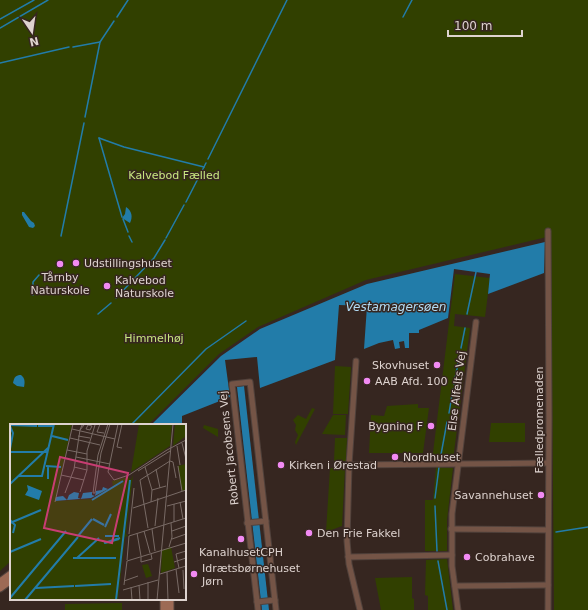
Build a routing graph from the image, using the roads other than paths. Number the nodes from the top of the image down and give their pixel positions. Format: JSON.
{"nodes":[{"id":1,"x":548,"y":231,"type":"dead end"},
{"id":2,"x":476,"y":322,"type":"dead end"},
{"id":3,"x":356,"y":361,"type":"dead end"},
{"id":4,"x":548,"y":463,"type":"junction"},
{"id":5,"x":458,"y":464,"type":"junction"},
{"id":6,"x":349,"y":465,"type":"junction"},
{"id":7,"x":264,"y":521,"type":"junction"},
{"id":8,"x":249,"y":523,"type":"junction"},
{"id":9,"x":451,"y":530,"type":"junction"},
{"id":10,"x":548,"y":530,"type":"junction"},
{"id":11,"x":452,"y":555,"type":"junction"},
{"id":12,"x":348,"y":557,"type":"junction"},
{"id":13,"x":10,"y":575,"type":"edge"},
{"id":14,"x":10,"y":581,"type":"edge"},
{"id":15,"x":0,"y":582,"type":"edge"},
{"id":16,"x":548,"y":585,"type":"junction"},
{"id":17,"x":455,"y":586,"type":"junction"},
{"id":18,"x":0,"y":588,"type":"edge"},
{"id":19,"x":275,"y":600,"type":"junction"},
{"id":20,"x":257,"y":602,"type":"junction"},
{"id":21,"x":258,"y":610,"type":"edge"},
{"id":22,"x":276,"y":610,"type":"edge"},
{"id":23,"x":360,"y":610,"type":"edge"},
{"id":24,"x":458,"y":610,"type":"edge"},
{"id":25,"x":548,"y":610,"type":"edge"}],
"edges":[{"from":1,"to":4,"type":"street","name":"Fælledpromenaden"},
{"from":2,"to":5,"type":"street","name":"Else Alfelts Vej"},
{"from":3,"to":6,"type":"street"},
{"from":4,"to":5,"type":"street"},
{"from":4,"to":10,"type":"street","name":"Fælledpromenaden"},
{"from":5,"to":6,"type":"street"},
{"from":5,"to":9,"type":"street","name":"Else Alfelts Vej"},
{"from":6,"to":12,"type":"street"},
{"from":7,"to":8,"type":"street"},
{"from":7,"to":8,"type":"street","name":"Robert Jacobsens Vej"},
{"from":7,"to":19,"type":"street","name":"Robert Jacobsens Vej"},
{"from":8,"to":20,"type":"street","name":"Robert Jacobsens Vej"},
{"from":9,"to":10,"type":"street"},
{"from":9,"to":11,"type":"street","name":"Else Alfelts Vej"},
{"from":10,"to":16,"type":"street","name":"Fælledpromenaden"},
{"from":11,"to":12,"type":"street"},
{"from":11,"to":17,"type":"street","name":"Else Alfelts Vej"},
{"from":12,"to":23,"type":"street"},
{"from":13,"to":15,"type":"street"},
{"from":14,"to":18,"type":"street"},
{"from":16,"to":17,"type":"street"},
{"from":16,"to":25,"type":"street","name":"Fælledpromenaden"},
{"from":17,"to":24,"type":"street","name":"Else Alfelts Vej"},
{"from":19,"to":20,"type":"street"},
{"from":19,"to":22,"type":"street","name":"Robert Jacobsens Vej"},
{"from":20,"to":21,"type":"street","name":"Robert Jacobsens Vej"}]}
